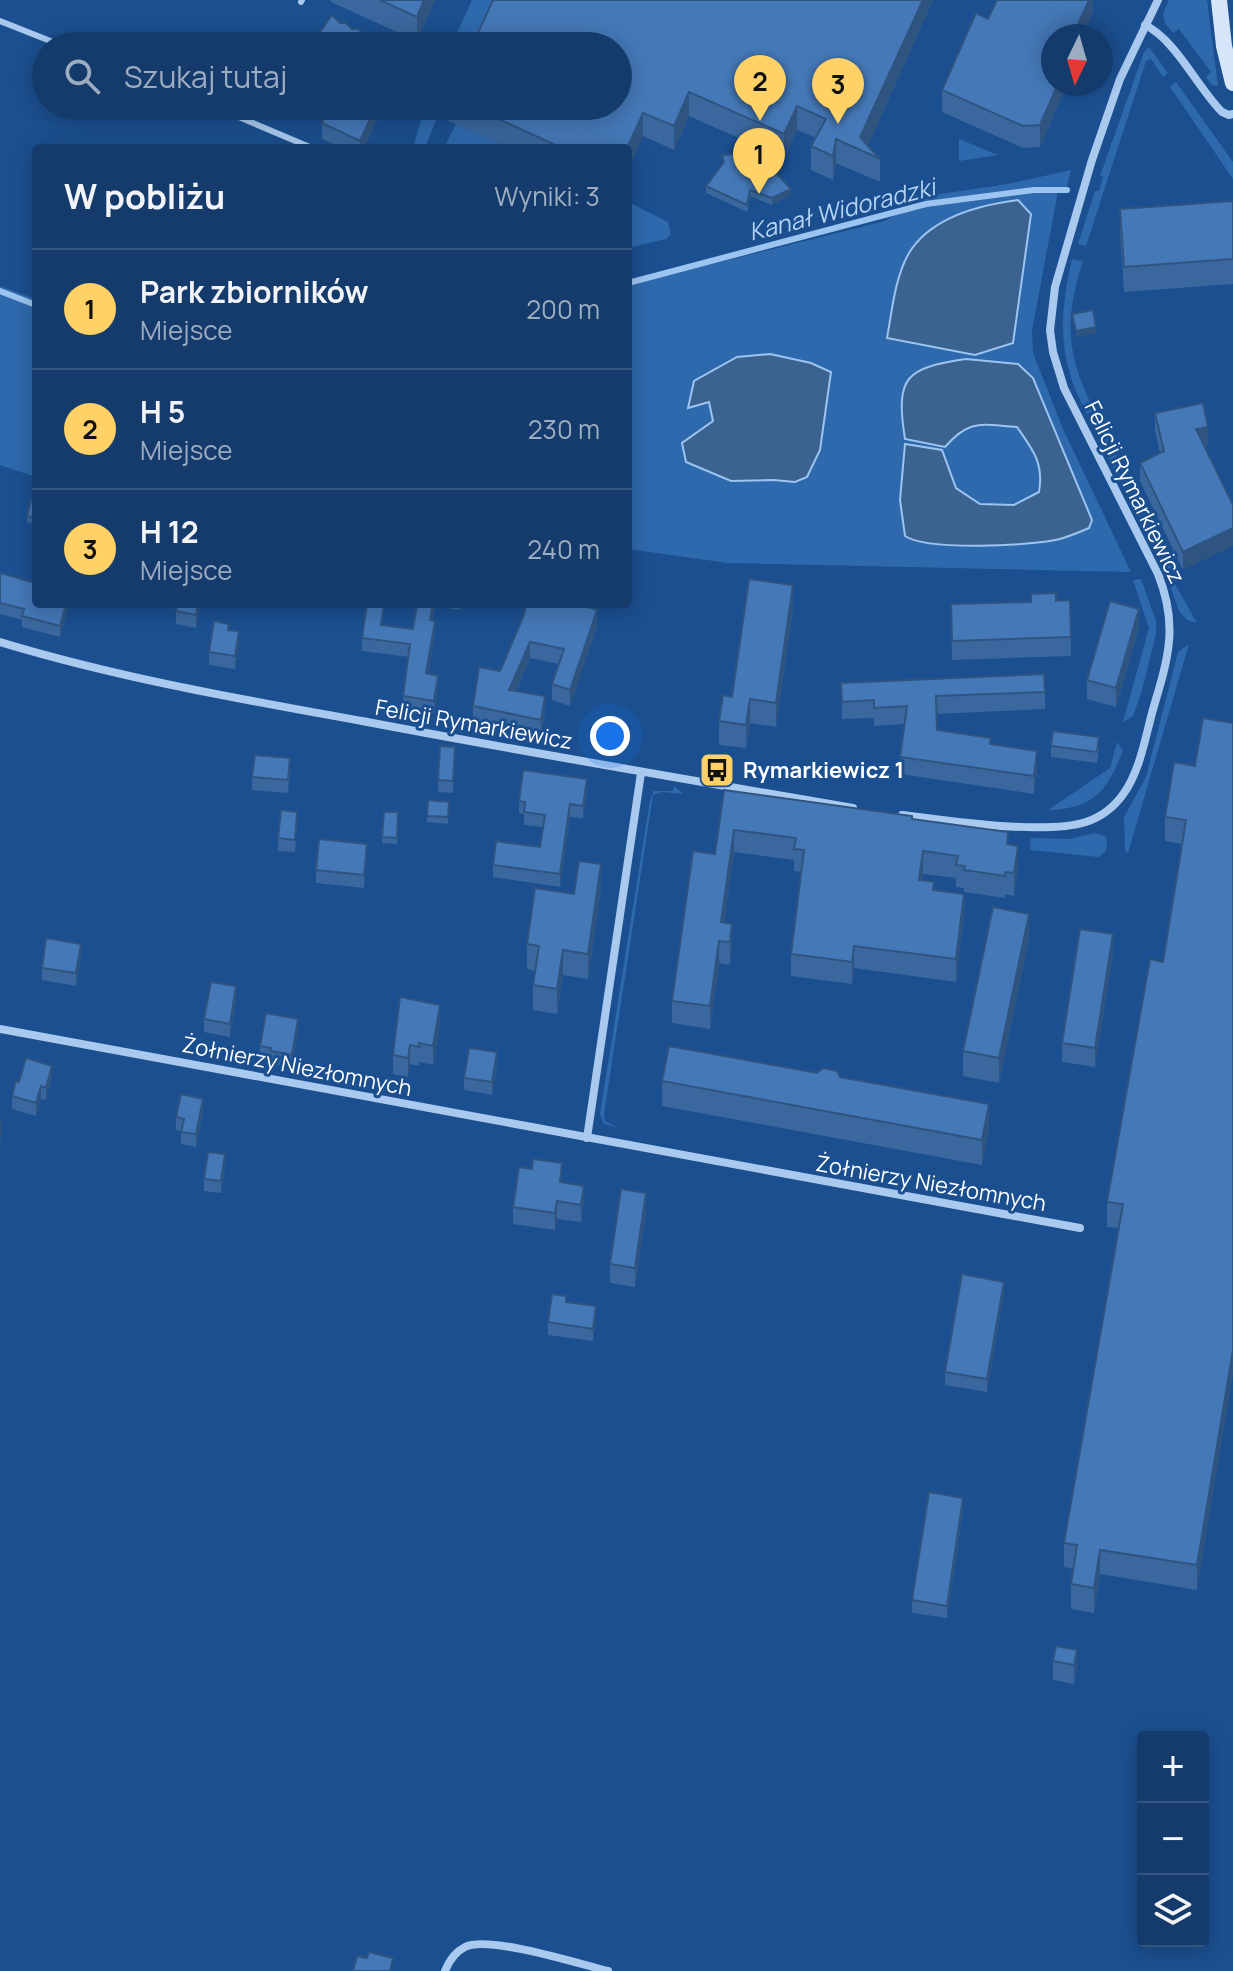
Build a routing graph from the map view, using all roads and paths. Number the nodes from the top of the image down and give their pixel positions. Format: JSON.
{"nodes":[{"id":1,"x":1158,"y":0,"type":"edge"},
{"id":2,"x":1219,"y":0,"type":"edge"},
{"id":3,"x":0,"y":21,"type":"edge"},
{"id":4,"x":1145,"y":25,"type":"junction"},
{"id":5,"x":32,"y":34,"type":"edge"},
{"id":6,"x":1233,"y":83,"type":"edge"},
{"id":7,"x":1233,"y":114,"type":"edge"},
{"id":8,"x":246,"y":120,"type":"edge"},
{"id":9,"x":303,"y":144,"type":"edge"},
{"id":10,"x":0,"y":642,"type":"edge"},
{"id":11,"x":641,"y":773,"type":"junction"},
{"id":12,"x":863,"y":810,"type":"edge"},
{"id":13,"x":892,"y":814,"type":"edge"},
{"id":14,"x":0,"y":1029,"type":"edge"},
{"id":15,"x":587,"y":1138,"type":"junction"},
{"id":16,"x":1080,"y":1228,"type":"dead end"},
{"id":17,"x":445,"y":1971,"type":"edge"},
{"id":18,"x":608,"y":1971,"type":"edge"}],
"edges":[{"from":1,"to":4,"type":"street","name":"Felicji Rymarkiewicz"},
{"from":2,"to":6,"type":"street"},
{"from":3,"to":5,"type":"lane"},
{"from":4,"to":7,"type":"street"},
{"from":4,"to":13,"type":"street","name":"Felicji Rymarkiewicz"},
{"from":8,"to":9,"type":"lane"},
{"from":10,"to":11,"type":"street","name":"Felicji Rymarkiewicz"},
{"from":11,"to":12,"type":"street","name":"Felicji Rymarkiewicz"},
{"from":11,"to":15,"type":"street"},
{"from":14,"to":15,"type":"street","name":"Żołnierzy Niezłomnych"},
{"from":15,"to":16,"type":"street","name":"Żołnierzy Niezłomnych"},
{"from":17,"to":18,"type":"street"}]}
